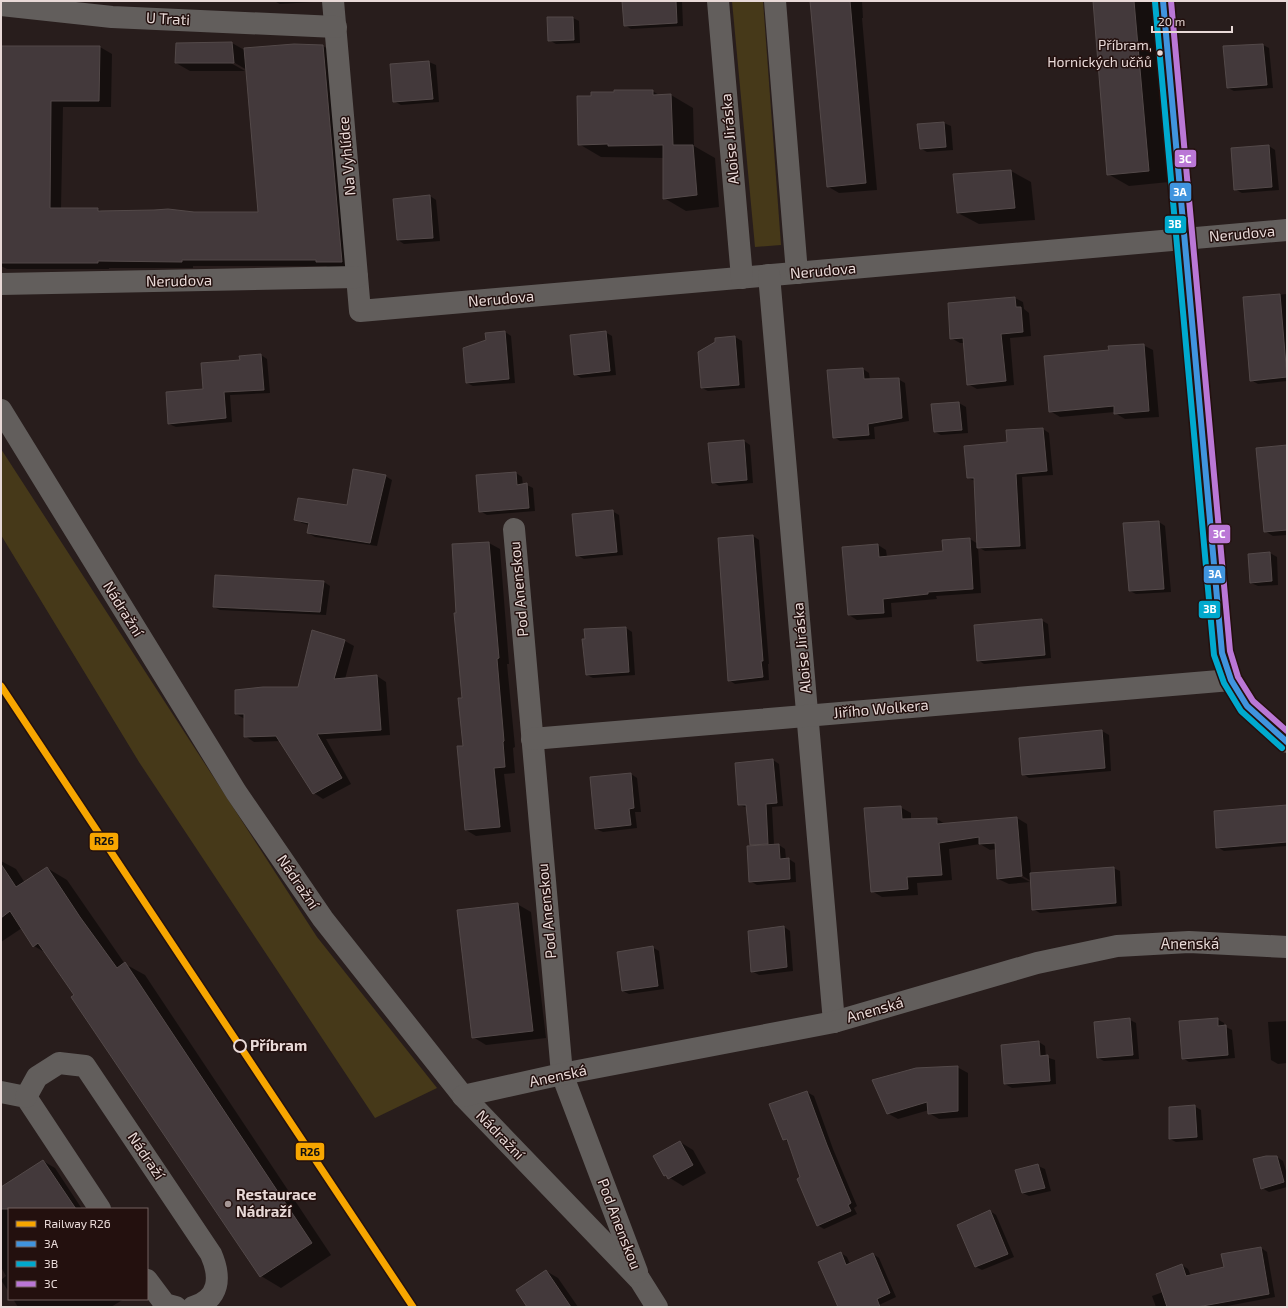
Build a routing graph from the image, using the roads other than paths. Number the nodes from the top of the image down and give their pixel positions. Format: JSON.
{"nodes":[{"id":1,"x":333,"y":1,"type":"edge"},
{"id":2,"x":718,"y":1,"type":"edge"},
{"id":3,"x":775,"y":1,"type":"edge"},
{"id":4,"x":1163,"y":1,"type":"edge"},
{"id":5,"x":1,"y":5,"type":"edge"},
{"id":6,"x":111,"y":9,"type":"edge"},
{"id":7,"x":336,"y":27,"type":"junction"},
{"id":8,"x":1287,"y":230,"type":"edge"},
{"id":9,"x":1185,"y":240,"type":"junction"},
{"id":10,"x":797,"y":273,"type":"junction"},
{"id":11,"x":769,"y":275,"type":"junction"},
{"id":12,"x":357,"y":277,"type":"junction"},
{"id":13,"x":742,"y":278,"type":"junction"},
{"id":14,"x":1,"y":284,"type":"edge"},
{"id":15,"x":360,"y":311,"type":"joint"},
{"id":16,"x":1,"y":410,"type":"edge"},
{"id":17,"x":514,"y":529,"type":"dead end"},
{"id":18,"x":1230,"y":680,"type":"junction"},
{"id":19,"x":808,"y":715,"type":"junction"},
{"id":20,"x":532,"y":739,"type":"junction"},
{"id":21,"x":1287,"y":742,"type":"edge"},
{"id":22,"x":1287,"y":947,"type":"edge"},
{"id":23,"x":834,"y":1022,"type":"junction"},
{"id":24,"x":562,"y":1074,"type":"junction"},
{"id":25,"x":1,"y":1092,"type":"edge"},
{"id":26,"x":463,"y":1096,"type":"junction"},
{"id":27,"x":26,"y":1097,"type":"junction"},
{"id":28,"x":99,"y":1208,"type":"edge"},
{"id":29,"x":640,"y":1280,"type":"junction"},
{"id":30,"x":148,"y":1281,"type":"edge"},
{"id":31,"x":176,"y":1307,"type":"edge"},
{"id":32,"x":193,"y":1307,"type":"edge"},
{"id":33,"x":657,"y":1307,"type":"edge"}],
"edges":[{"from":1,"to":7,"type":"street","name":"Na Vyhlídce"},
{"from":2,"to":13,"type":"street","name":"Aloise Jiráska"},
{"from":3,"to":10,"type":"street"},
{"from":4,"to":9,"type":"street"},
{"from":5,"to":6,"type":"street","name":"U Trati"},
{"from":6,"to":7,"type":"street","name":"U Trati"},
{"from":7,"to":12,"type":"street","name":"Na Vyhlídce"},
{"from":8,"to":9,"type":"street","name":"Nerudova"},
{"from":9,"to":10,"type":"street","name":"Nerudova"},
{"from":9,"to":18,"type":"street"},
{"from":10,"to":11,"type":"street","name":"Nerudova"},
{"from":11,"to":13,"type":"street","name":"Nerudova"},
{"from":11,"to":19,"type":"street","name":"Aloise Jiráska"},
{"from":12,"to":14,"type":"street","name":"Nerudova"},
{"from":12,"to":15,"type":"street","name":"Na Vyhlídce"},
{"from":13,"to":15,"type":"street","name":"Nerudova"},
{"from":16,"to":26,"type":"street","name":"Nádražní"},
{"from":17,"to":20,"type":"street","name":"Pod Anenskou"},
{"from":18,"to":19,"type":"street","name":"Jiřího Wolkera"},
{"from":18,"to":21,"type":"street"},
{"from":19,"to":20,"type":"street","name":"Jiřího Wolkera"},
{"from":19,"to":23,"type":"street","name":"Aloise Jiráska"},
{"from":20,"to":24,"type":"street","name":"Pod Anenskou"},
{"from":22,"to":23,"type":"street","name":"Anenská"},
{"from":23,"to":24,"type":"street","name":"Anenská"},
{"from":24,"to":26,"type":"street","name":"Anenská"},
{"from":24,"to":29,"type":"street","name":"Pod Anenskou"},
{"from":25,"to":27,"type":"street"},
{"from":26,"to":29,"type":"street","name":"Nádražní"},
{"from":27,"to":28,"type":"street"},
{"from":27,"to":32,"type":"street","name":"Nádraží"},
{"from":29,"to":33,"type":"street","name":"Nádražní"},
{"from":30,"to":31,"type":"street"}]}
